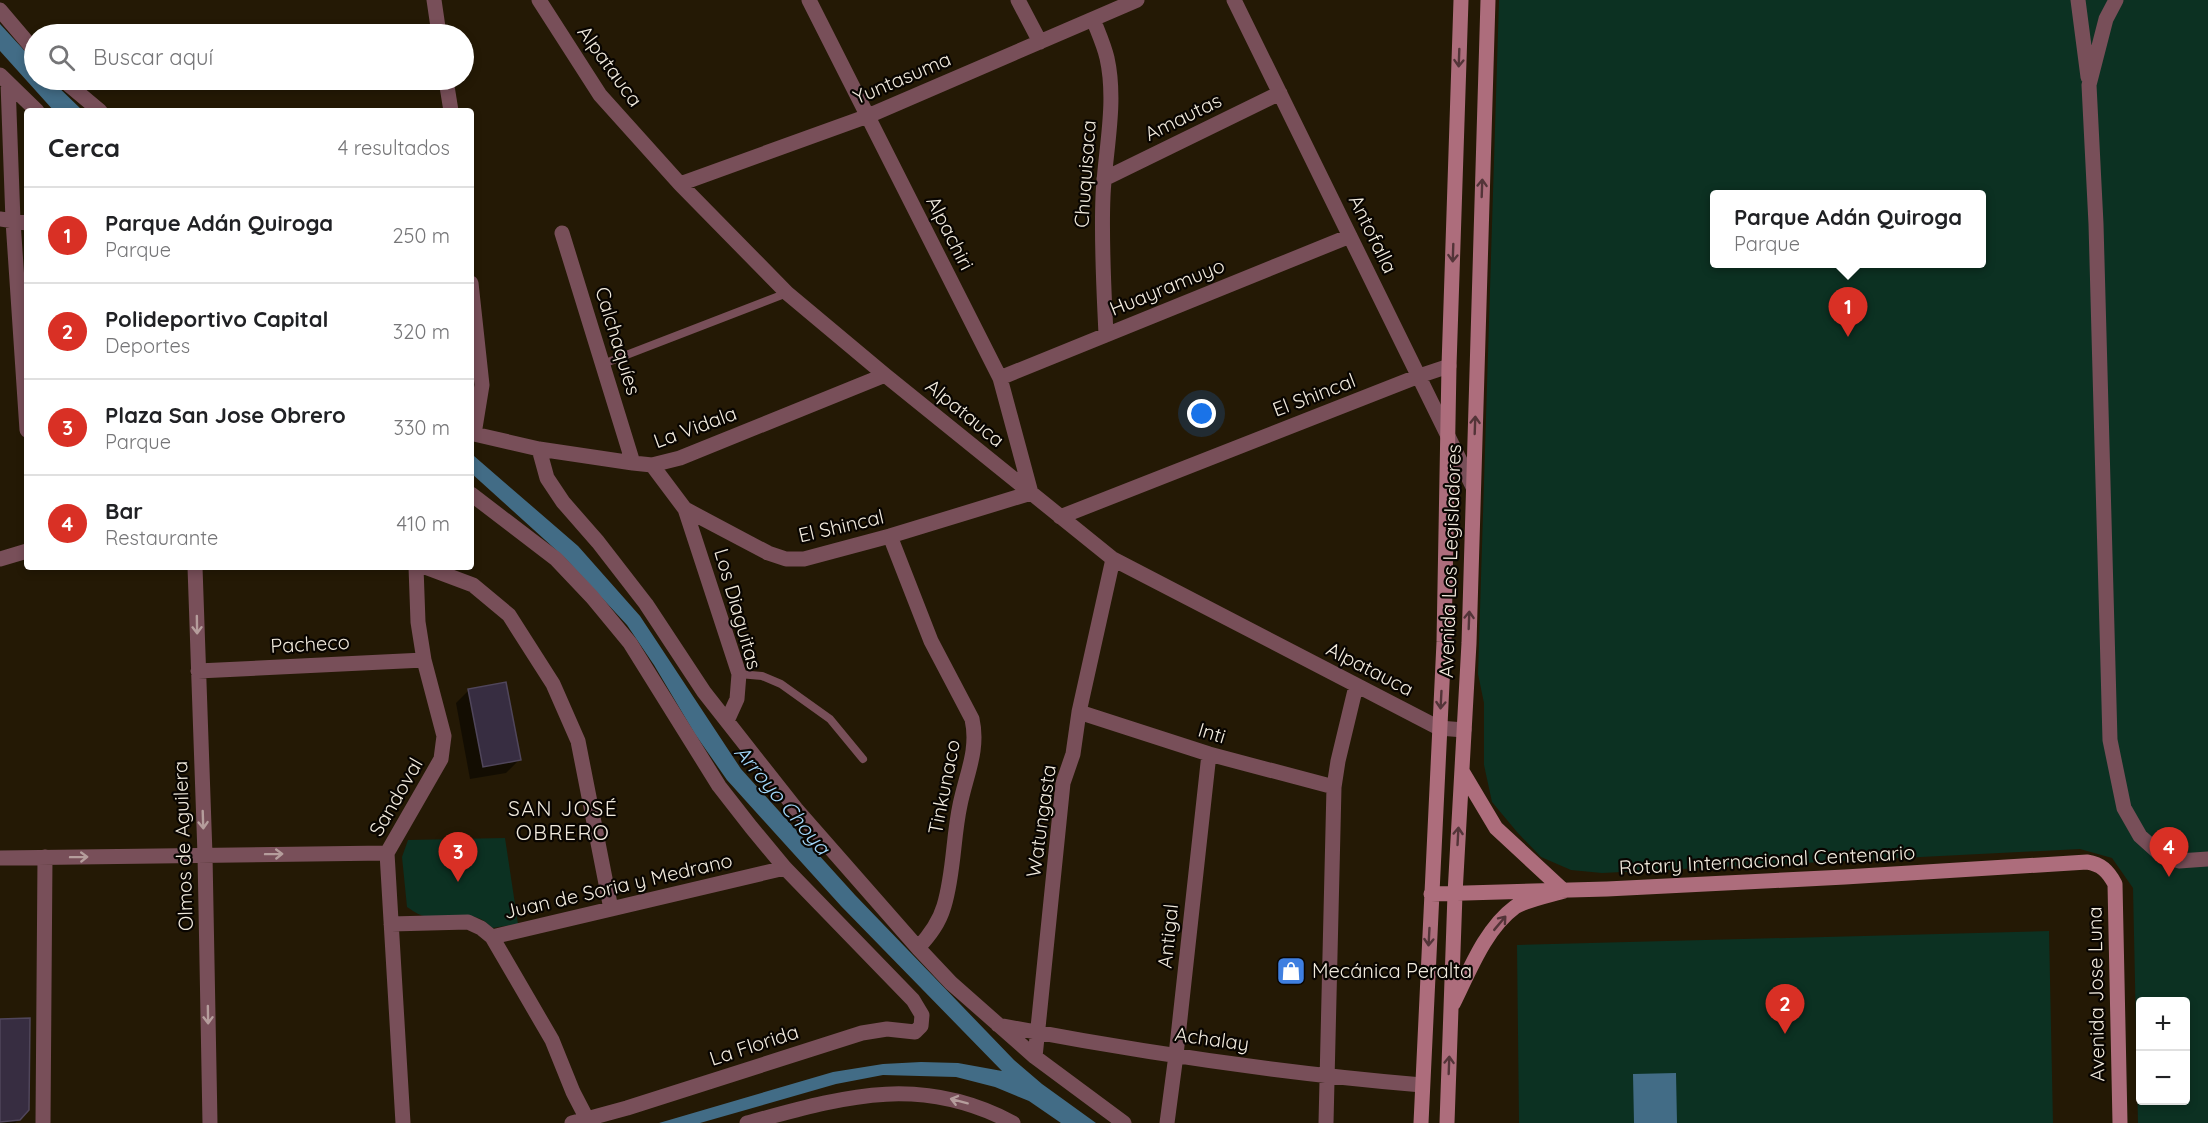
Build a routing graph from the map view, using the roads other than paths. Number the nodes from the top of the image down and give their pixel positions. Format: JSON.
{"nodes":[{"id":1,"x":434,"y":0,"type":"edge"},
{"id":2,"x":539,"y":0,"type":"edge"},
{"id":3,"x":809,"y":0,"type":"edge"},
{"id":4,"x":1018,"y":0,"type":"edge"},
{"id":5,"x":1137,"y":0,"type":"edge"},
{"id":6,"x":1234,"y":0,"type":"edge"},
{"id":7,"x":1461,"y":0,"type":"edge"},
{"id":8,"x":1488,"y":0,"type":"edge"},
{"id":9,"x":2078,"y":0,"type":"edge"},
{"id":10,"x":2116,"y":0,"type":"edge"},
{"id":11,"x":0,"y":10,"type":"edge"},
{"id":12,"x":1093,"y":19,"type":"junction"},
{"id":13,"x":438,"y":24,"type":"edge"},
{"id":14,"x":24,"y":38,"type":"edge"},
{"id":15,"x":1040,"y":42,"type":"junction"},
{"id":16,"x":4,"y":79,"type":"edge"},
{"id":17,"x":2089,"y":85,"type":"junction"},
{"id":18,"x":75,"y":90,"type":"edge"},
{"id":19,"x":448,"y":90,"type":"edge"},
{"id":20,"x":1280,"y":93,"type":"junction"},
{"id":21,"x":34,"y":108,"type":"edge"},
{"id":22,"x":96,"y":108,"type":"edge"},
{"id":23,"x":451,"y":108,"type":"edge"},
{"id":24,"x":868,"y":116,"type":"junction"},
{"id":25,"x":1104,"y":179,"type":"junction"},
{"id":26,"x":680,"y":184,"type":"junction"},
{"id":27,"x":14,"y":221,"type":"edge"},
{"id":28,"x":562,"y":233,"type":"dead end"},
{"id":29,"x":1350,"y":236,"type":"junction"},
{"id":30,"x":787,"y":293,"type":"junction"},
{"id":31,"x":474,"y":311,"type":"edge"},
{"id":32,"x":1106,"y":335,"type":"junction"},
{"id":33,"x":603,"y":363,"type":"junction"},
{"id":34,"x":1449,"y":366,"type":"junction"},
{"id":35,"x":885,"y":375,"type":"junction"},
{"id":36,"x":1419,"y":376,"type":"junction"},
{"id":37,"x":1000,"y":378,"type":"junction"},
{"id":38,"x":24,"y":382,"type":"edge"},
{"id":39,"x":474,"y":424,"type":"edge"},
{"id":40,"x":474,"y":434,"type":"edge"},
{"id":41,"x":1448,"y":437,"type":"junction"},
{"id":42,"x":539,"y":449,"type":"junction"},
{"id":43,"x":633,"y":463,"type":"junction"},
{"id":44,"x":652,"y":465,"type":"junction"},
{"id":45,"x":1473,"y":487,"type":"junction"},
{"id":46,"x":1031,"y":493,"type":"junction"},
{"id":47,"x":474,"y":496,"type":"edge"},
{"id":48,"x":685,"y":509,"type":"junction"},
{"id":49,"x":1060,"y":517,"type":"junction"},
{"id":50,"x":890,"y":536,"type":"junction"},
{"id":51,"x":24,"y":552,"type":"edge"},
{"id":52,"x":0,"y":559,"type":"edge"},
{"id":53,"x":1113,"y":559,"type":"junction"},
{"id":54,"x":195,"y":570,"type":"edge"},
{"id":55,"x":416,"y":570,"type":"edge"},
{"id":56,"x":433,"y":570,"type":"edge"},
{"id":57,"x":424,"y":660,"type":"junction"},
{"id":58,"x":198,"y":671,"type":"junction"},
{"id":59,"x":739,"y":674,"type":"junction"},
{"id":60,"x":1356,"y":687,"type":"junction"},
{"id":61,"x":1079,"y":712,"type":"junction"},
{"id":62,"x":727,"y":721,"type":"junction"},
{"id":63,"x":1439,"y":728,"type":"junction"},
{"id":64,"x":1464,"y":730,"type":"junction"},
{"id":65,"x":1209,"y":754,"type":"junction"},
{"id":66,"x":863,"y":759,"type":"dead end"},
{"id":67,"x":1462,"y":771,"type":"junction"},
{"id":68,"x":1334,"y":787,"type":"junction"},
{"id":69,"x":387,"y":853,"type":"junction"},
{"id":70,"x":205,"y":855,"type":"junction"},
{"id":71,"x":45,"y":857,"type":"junction"},
{"id":72,"x":0,"y":858,"type":"edge"},
{"id":73,"x":2208,"y":859,"type":"edge"},
{"id":74,"x":785,"y":868,"type":"junction"},
{"id":75,"x":2104,"y":868,"type":"joint"},
{"id":76,"x":1563,"y":891,"type":"junction"},
{"id":77,"x":1431,"y":894,"type":"junction"},
{"id":78,"x":1455,"y":894,"type":"junction"},
{"id":79,"x":611,"y":909,"type":"junction"},
{"id":80,"x":391,"y":924,"type":"junction"},
{"id":81,"x":492,"y":937,"type":"junction"},
{"id":82,"x":918,"y":948,"type":"junction"},
{"id":83,"x":1450,"y":1010,"type":"junction"},
{"id":84,"x":997,"y":1024,"type":"junction"},
{"id":85,"x":1038,"y":1032,"type":"junction"},
{"id":86,"x":1176,"y":1055,"type":"junction"},
{"id":87,"x":1035,"y":1057,"type":"junction"},
{"id":88,"x":1327,"y":1077,"type":"junction"},
{"id":89,"x":1422,"y":1085,"type":"junction"},
{"id":90,"x":587,"y":1119,"type":"junction"},
{"id":91,"x":43,"y":1123,"type":"edge"},
{"id":92,"x":210,"y":1123,"type":"edge"},
{"id":93,"x":403,"y":1123,"type":"edge"},
{"id":94,"x":572,"y":1123,"type":"edge"},
{"id":95,"x":747,"y":1123,"type":"edge"},
{"id":96,"x":1013,"y":1123,"type":"edge"},
{"id":97,"x":1124,"y":1123,"type":"edge"},
{"id":98,"x":1167,"y":1123,"type":"edge"},
{"id":99,"x":1326,"y":1123,"type":"edge"},
{"id":100,"x":1421,"y":1123,"type":"edge"},
{"id":101,"x":1447,"y":1123,"type":"edge"},
{"id":102,"x":2120,"y":1123,"type":"edge"}],
"edges":[{"from":1,"to":13,"type":"street"},
{"from":2,"to":26,"type":"street","name":"Alpatauca"},
{"from":3,"to":24,"type":"street","name":"Alpachiri"},
{"from":4,"to":15,"type":"street"},
{"from":5,"to":12,"type":"street","name":"Yuntasuma"},
{"from":6,"to":20,"type":"street","name":"Antofalla"},
{"from":7,"to":34,"type":"main road","name":"Avenida Los Legisladores","one_way":true},
{"from":45,"to":8,"type":"main road","name":"Avenida Los Legisladores","one_way":true},
{"from":9,"to":17,"type":"street"},
{"from":10,"to":17,"type":"street"},
{"from":11,"to":14,"type":"street"},
{"from":12,"to":15,"type":"street","name":"Yuntasuma"},
{"from":12,"to":25,"type":"street","name":"Chuquisaca"},
{"from":15,"to":24,"type":"street","name":"Yuntasuma"},
{"from":16,"to":21,"type":"street"},
{"from":16,"to":27,"type":"street"},
{"from":17,"to":73,"type":"street"},
{"from":18,"to":22,"type":"street"},
{"from":19,"to":23,"type":"street"},
{"from":20,"to":25,"type":"street","name":"Amautas"},
{"from":20,"to":29,"type":"street","name":"Antofalla"},
{"from":24,"to":26,"type":"street","name":"Yuntasuma"},
{"from":24,"to":37,"type":"street","name":"Alpachiri"},
{"from":25,"to":32,"type":"street","name":"Chuquisaca"},
{"from":26,"to":30,"type":"street","name":"Alpatauca"},
{"from":27,"to":38,"type":"street"},
{"from":28,"to":33,"type":"street","name":"Calchaquíes"},
{"from":29,"to":32,"type":"street","name":"Huayramuyo"},
{"from":29,"to":36,"type":"street","name":"Antofalla"},
{"from":30,"to":33,"type":"lane"},
{"from":30,"to":35,"type":"street","name":"Alpatauca"},
{"from":31,"to":39,"type":"street"},
{"from":32,"to":37,"type":"street","name":"Huayramuyo"},
{"from":33,"to":43,"type":"street","name":"Calchaquíes"},
{"from":34,"to":36,"type":"street","name":"El Shincal"},
{"from":34,"to":41,"type":"main road","name":"Avenida Los Legisladores"},
{"from":35,"to":44,"type":"street","name":"La Vidala"},
{"from":35,"to":46,"type":"street","name":"Alpatauca"},
{"from":36,"to":41,"type":"street","name":"Antofalla"},
{"from":36,"to":49,"type":"street","name":"El Shincal"},
{"from":37,"to":46,"type":"street","name":"Alpachiri"},
{"from":40,"to":42,"type":"street","name":"La Vidala"},
{"from":41,"to":45,"type":"street","name":"Antofalla"},
{"from":41,"to":63,"type":"main road","name":"Avenida Los Legisladores","one_way":true},
{"from":42,"to":43,"type":"street","name":"La Vidala"},
{"from":42,"to":62,"type":"street"},
{"from":43,"to":44,"type":"street","name":"La Vidala"},
{"from":44,"to":48,"type":"street","name":"El Shincal"},
{"from":64,"to":45,"type":"main road","name":"Avenida Los Legisladores","one_way":true},
{"from":46,"to":49,"type":"street","name":"Alpatauca"},
{"from":46,"to":50,"type":"street","name":"El Shincal"},
{"from":47,"to":74,"type":"street"},
{"from":48,"to":50,"type":"street","name":"El Shincal"},
{"from":48,"to":59,"type":"street","name":"Los Diaguitas"},
{"from":49,"to":53,"type":"street","name":"Alpatauca"},
{"from":50,"to":82,"type":"street","name":"Tinkunaco"},
{"from":51,"to":52,"type":"street"},
{"from":53,"to":60,"type":"street","name":"Alpatauca"},
{"from":53,"to":61,"type":"street","name":"Watungasta"},
{"from":54,"to":58,"type":"street","name":"Olmos de Aguilera","one_way":true},
{"from":55,"to":57,"type":"street","name":"Sandoval"},
{"from":56,"to":79,"type":"street"},
{"from":57,"to":58,"type":"street","name":"Pacheco"},
{"from":57,"to":69,"type":"street","name":"Sandoval"},
{"from":58,"to":70,"type":"street","name":"Olmos de Aguilera","one_way":true},
{"from":59,"to":62,"type":"street","name":"Los Diaguitas"},
{"from":59,"to":66,"type":"lane"},
{"from":60,"to":63,"type":"street","name":"Alpatauca"},
{"from":60,"to":68,"type":"street"},
{"from":61,"to":65,"type":"street","name":"Inti"},
{"from":61,"to":85,"type":"street","name":"Watungasta"},
{"from":62,"to":82,"type":"street"},
{"from":63,"to":64,"type":"street","name":"Alpatauca"},
{"from":63,"to":77,"type":"main road","name":"Avenida Los Legisladores"},
{"from":64,"to":67,"type":"main road","name":"Avenida Los Legisladores"},
{"from":65,"to":68,"type":"street","name":"Inti"},
{"from":65,"to":86,"type":"street","name":"Antigal"},
{"from":67,"to":76,"type":"main road"},
{"from":78,"to":67,"type":"main road","name":"Avenida Los Legisladores","one_way":true},
{"from":68,"to":88,"type":"street"},
{"from":70,"to":69,"type":"street","one_way":true},
{"from":69,"to":80,"type":"street","name":"Sandoval"},
{"from":71,"to":70,"type":"street","one_way":true},
{"from":70,"to":92,"type":"street","name":"Olmos de Aguilera","one_way":true},
{"from":71,"to":72,"type":"street"},
{"from":71,"to":91,"type":"street"},
{"from":74,"to":79,"type":"street","name":"Juan de Soria y Medrano"},
{"from":74,"to":90,"type":"street","name":"La Florida"},
{"from":75,"to":76,"type":"main road","name":"Rotary Internacional Centenario"},
{"from":75,"to":102,"type":"main road","name":"Avenida Jose Luna"},
{"from":76,"to":78,"type":"main road","name":"Rotary Internacional Centenario"},
{"from":83,"to":76,"type":"main road","one_way":true},
{"from":77,"to":78,"type":"main road","name":"Rotary Internacional Centenario"},
{"from":77,"to":89,"type":"main road","name":"Avenida Los Legisladores","one_way":true},
{"from":78,"to":83,"type":"main road","name":"Avenida Los Legisladores"},
{"from":79,"to":81,"type":"street","name":"Juan de Soria y Medrano"},
{"from":80,"to":81,"type":"street","name":"Juan de Soria y Medrano"},
{"from":80,"to":93,"type":"street","name":"Sandoval"},
{"from":81,"to":90,"type":"street"},
{"from":82,"to":84,"type":"street"},
{"from":101,"to":83,"type":"main road","name":"Avenida Los Legisladores","one_way":true},
{"from":84,"to":85,"type":"street","name":"Achalay"},
{"from":84,"to":87,"type":"street"},
{"from":85,"to":86,"type":"street","name":"Achalay"},
{"from":85,"to":87,"type":"street","name":"Watungasta"},
{"from":86,"to":88,"type":"street","name":"Achalay"},
{"from":86,"to":98,"type":"street","name":"Antigal"},
{"from":87,"to":97,"type":"street"},
{"from":88,"to":89,"type":"street","name":"Achalay"},
{"from":88,"to":99,"type":"street"},
{"from":89,"to":100,"type":"main road","name":"Avenida Los Legisladores"},
{"from":90,"to":94,"type":"street","name":"La Florida"},
{"from":96,"to":95,"type":"street","one_way":true}]}
